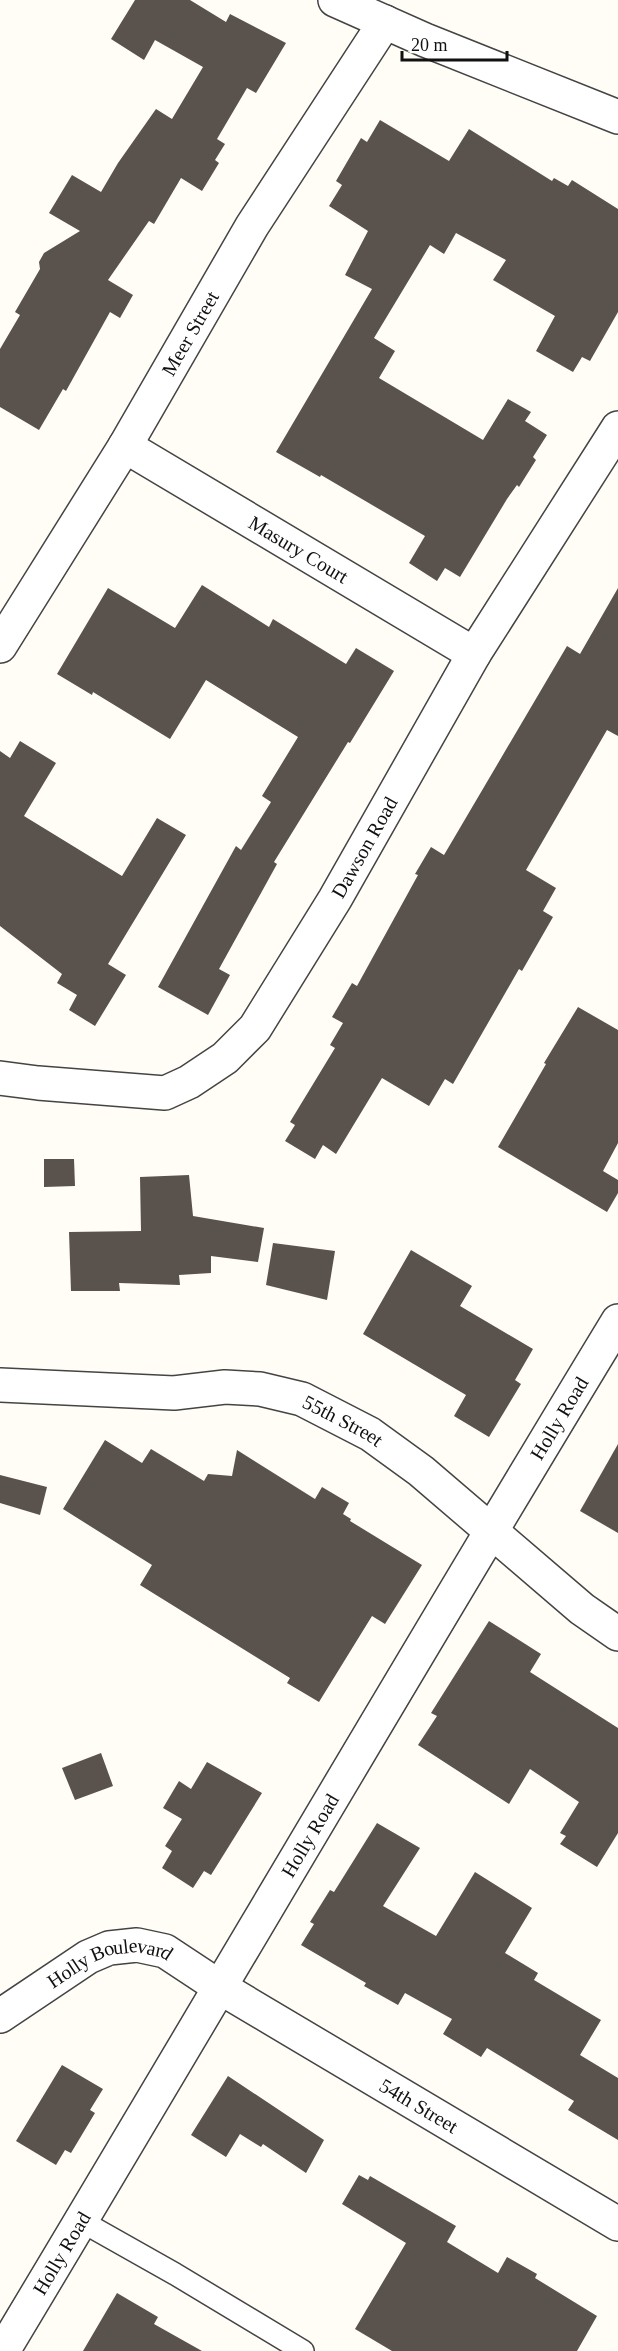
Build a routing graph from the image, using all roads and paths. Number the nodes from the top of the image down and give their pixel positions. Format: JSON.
{"nodes":[{"id":1,"x":335,"y":0,"type":"edge"},
{"id":2,"x":385,"y":22,"type":"junction"},
{"id":3,"x":618,"y":117,"type":"edge"},
{"id":4,"x":618,"y":428,"type":"edge"},
{"id":5,"x":125,"y":446,"type":"junction"},
{"id":6,"x":0,"y":646,"type":"edge"},
{"id":7,"x":474,"y":654,"type":"junction"},
{"id":8,"x":0,"y":1078,"type":"edge"},
{"id":9,"x":618,"y":1321,"type":"edge"},
{"id":10,"x":0,"y":1385,"type":"edge"},
{"id":11,"x":490,"y":1531,"type":"junction"},
{"id":12,"x":618,"y":1634,"type":"edge"},
{"id":13,"x":221,"y":1988,"type":"junction"},
{"id":14,"x":0,"y":2016,"type":"edge"},
{"id":15,"x":81,"y":2221,"type":"junction"},
{"id":16,"x":618,"y":2224,"type":"edge"},
{"id":17,"x":3,"y":2351,"type":"edge"},
{"id":18,"x":303,"y":2351,"type":"edge"}],
"edges":[{"from":1,"to":2,"type":"street"},
{"from":2,"to":3,"type":"street"},
{"from":2,"to":5,"type":"street","name":"Meer Street"},
{"from":4,"to":7,"type":"street","name":"Dawson Road"},
{"from":5,"to":6,"type":"street","name":"Meer Street"},
{"from":5,"to":7,"type":"street","name":"Masury Court"},
{"from":7,"to":8,"type":"street","name":"Dawson Road"},
{"from":9,"to":11,"type":"street","name":"Holly Road"},
{"from":10,"to":11,"type":"street","name":"55th Street"},
{"from":11,"to":12,"type":"street","name":"55th Street"},
{"from":11,"to":13,"type":"street","name":"Holly Road"},
{"from":13,"to":14,"type":"street","name":"Holly Boulevard"},
{"from":13,"to":15,"type":"street","name":"Holly Road"},
{"from":13,"to":16,"type":"street","name":"54th Street"},
{"from":15,"to":17,"type":"street","name":"Holly Road"},
{"from":15,"to":18,"type":"lane"}]}
